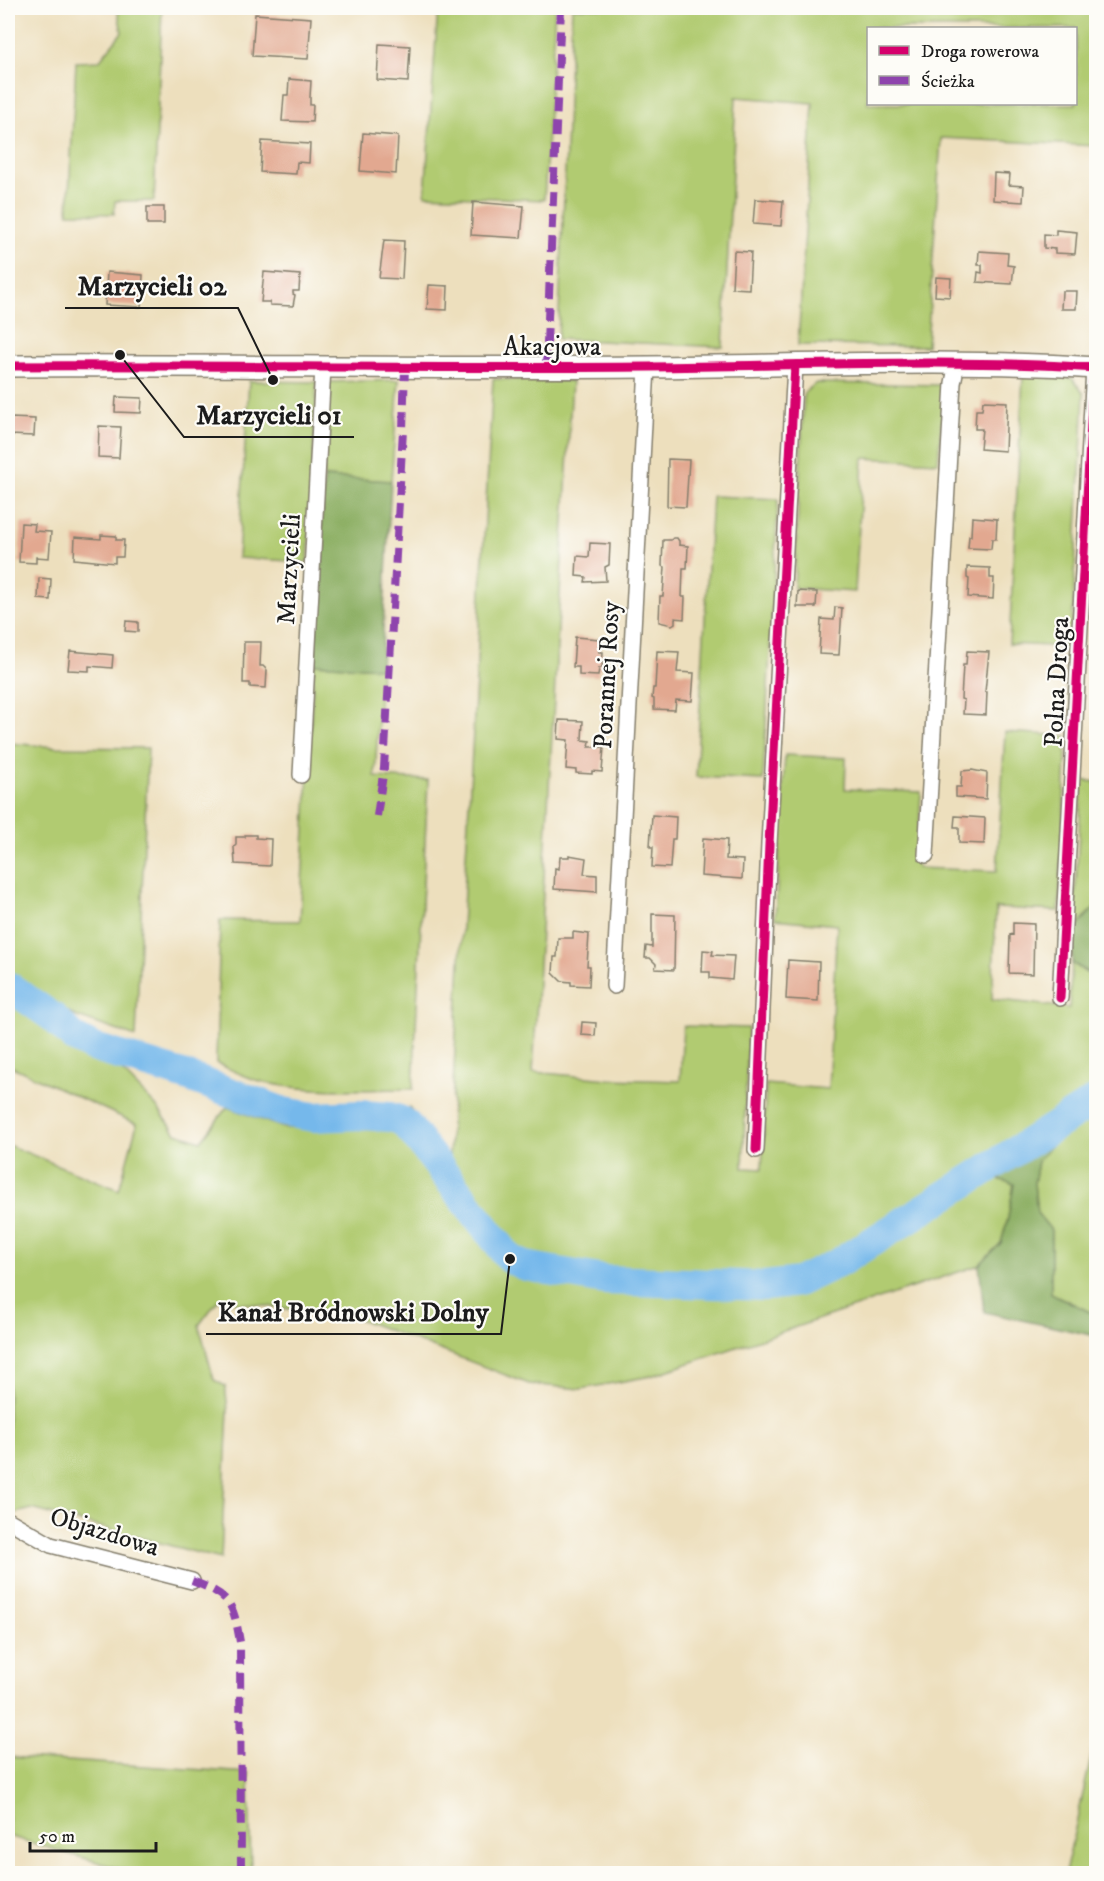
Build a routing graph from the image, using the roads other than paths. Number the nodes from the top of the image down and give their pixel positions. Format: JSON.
{"nodes":[{"id":1,"x":957,"y":363,"type":"junction"},
{"id":2,"x":795,"y":365,"type":"junction"},
{"id":3,"x":8,"y":366,"type":"edge"},
{"id":4,"x":323,"y":367,"type":"junction"},
{"id":5,"x":647,"y":367,"type":"junction"},
{"id":6,"x":1095,"y":368,"type":"edge"},
{"id":7,"x":301,"y":775,"type":"dead end"},
{"id":8,"x":926,"y":855,"type":"dead end"},
{"id":9,"x":614,"y":986,"type":"dead end"},
{"id":10,"x":1060,"y":998,"type":"dead end"},
{"id":11,"x":756,"y":1150,"type":"dead end"},
{"id":12,"x":8,"y":1520,"type":"edge"},
{"id":13,"x":192,"y":1581,"type":"dead end"}],
"edges":[{"from":1,"to":2,"type":"street","name":"Akacjowa"},
{"from":1,"to":6,"type":"street","name":"Akacjowa"},
{"from":1,"to":8,"type":"street"},
{"from":2,"to":5,"type":"street","name":"Akacjowa"},
{"from":2,"to":11,"type":"street"},
{"from":3,"to":4,"type":"street","name":"Akacjowa"},
{"from":4,"to":5,"type":"street","name":"Akacjowa"},
{"from":4,"to":7,"type":"street","name":"Marzycieli"},
{"from":5,"to":9,"type":"street","name":"Porannej Rosy"},
{"from":6,"to":10,"type":"street","name":"Polna Droga"},
{"from":12,"to":13,"type":"street","name":"Objazdowa"}]}
